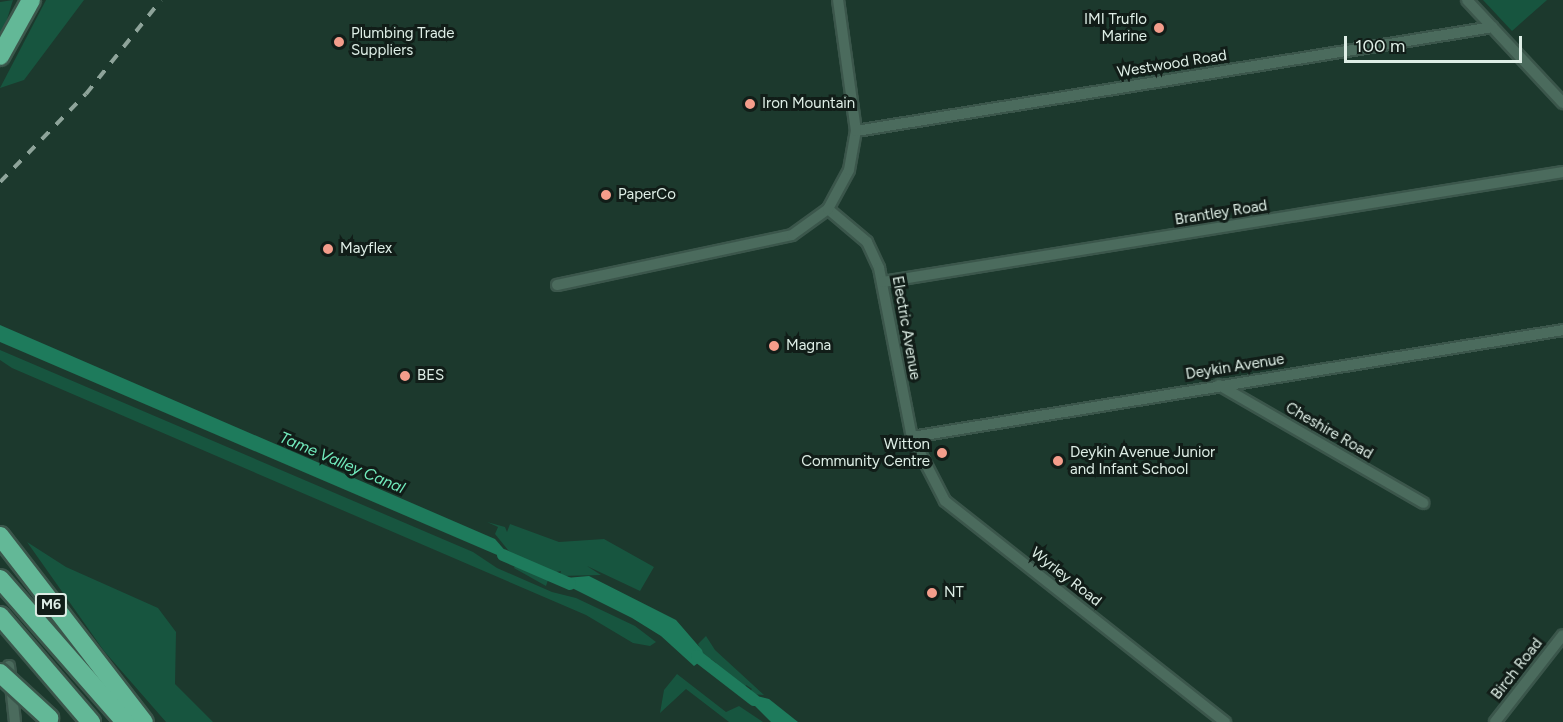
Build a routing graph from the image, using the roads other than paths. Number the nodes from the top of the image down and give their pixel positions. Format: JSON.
{"nodes":[{"id":1,"x":31,"y":0,"type":"edge"},
{"id":2,"x":838,"y":0,"type":"edge"},
{"id":3,"x":1467,"y":0,"type":"edge"},
{"id":4,"x":1493,"y":27,"type":"junction"},
{"id":5,"x":0,"y":57,"type":"edge"},
{"id":6,"x":1563,"y":104,"type":"edge"},
{"id":7,"x":856,"y":131,"type":"junction"},
{"id":8,"x":1563,"y":172,"type":"edge"},
{"id":9,"x":828,"y":209,"type":"junction"},
{"id":10,"x":883,"y":282,"type":"junction"},
{"id":11,"x":557,"y":285,"type":"dead end"},
{"id":12,"x":1563,"y":330,"type":"edge"},
{"id":13,"x":1219,"y":385,"type":"junction"},
{"id":14,"x":912,"y":437,"type":"junction"},
{"id":15,"x":1424,"y":503,"type":"dead end"},
{"id":16,"x":0,"y":536,"type":"edge"},
{"id":17,"x":0,"y":579,"type":"edge"},
{"id":18,"x":0,"y":616,"type":"edge"},
{"id":19,"x":1563,"y":635,"type":"edge"},
{"id":20,"x":5,"y":670,"type":"edge"},
{"id":21,"x":51,"y":720,"type":"edge"},
{"id":22,"x":15,"y":722,"type":"edge"},
{"id":23,"x":91,"y":722,"type":"edge"},
{"id":24,"x":125,"y":722,"type":"edge"},
{"id":25,"x":144,"y":722,"type":"edge"},
{"id":26,"x":1225,"y":722,"type":"edge"},
{"id":27,"x":1496,"y":722,"type":"edge"}],
"edges":[{"from":1,"to":5,"type":"highway"},
{"from":2,"to":7,"type":"street"},
{"from":3,"to":4,"type":"street"},
{"from":4,"to":6,"type":"street"},
{"from":4,"to":7,"type":"street","name":"Westwood Road"},
{"from":7,"to":9,"type":"street"},
{"from":8,"to":10,"type":"street","name":"Brantley Road"},
{"from":9,"to":10,"type":"street","name":"Electric Avenue"},
{"from":9,"to":11,"type":"street"},
{"from":10,"to":14,"type":"street","name":"Electric Avenue"},
{"from":12,"to":13,"type":"street","name":"Deykin Avenue"},
{"from":13,"to":14,"type":"street","name":"Deykin Avenue"},
{"from":13,"to":15,"type":"street","name":"Cheshire Road"},
{"from":14,"to":26,"type":"street","name":"Wyrley Road"},
{"from":16,"to":25,"type":"highway","number":"M6"},
{"from":17,"to":24,"type":"highway","number":"M6"},
{"from":18,"to":23,"type":"highway"},
{"from":19,"to":27,"type":"street","name":"Birch Road"},
{"from":20,"to":21,"type":"highway","bridge":true},
{"from":20,"to":22,"type":"street"}]}
